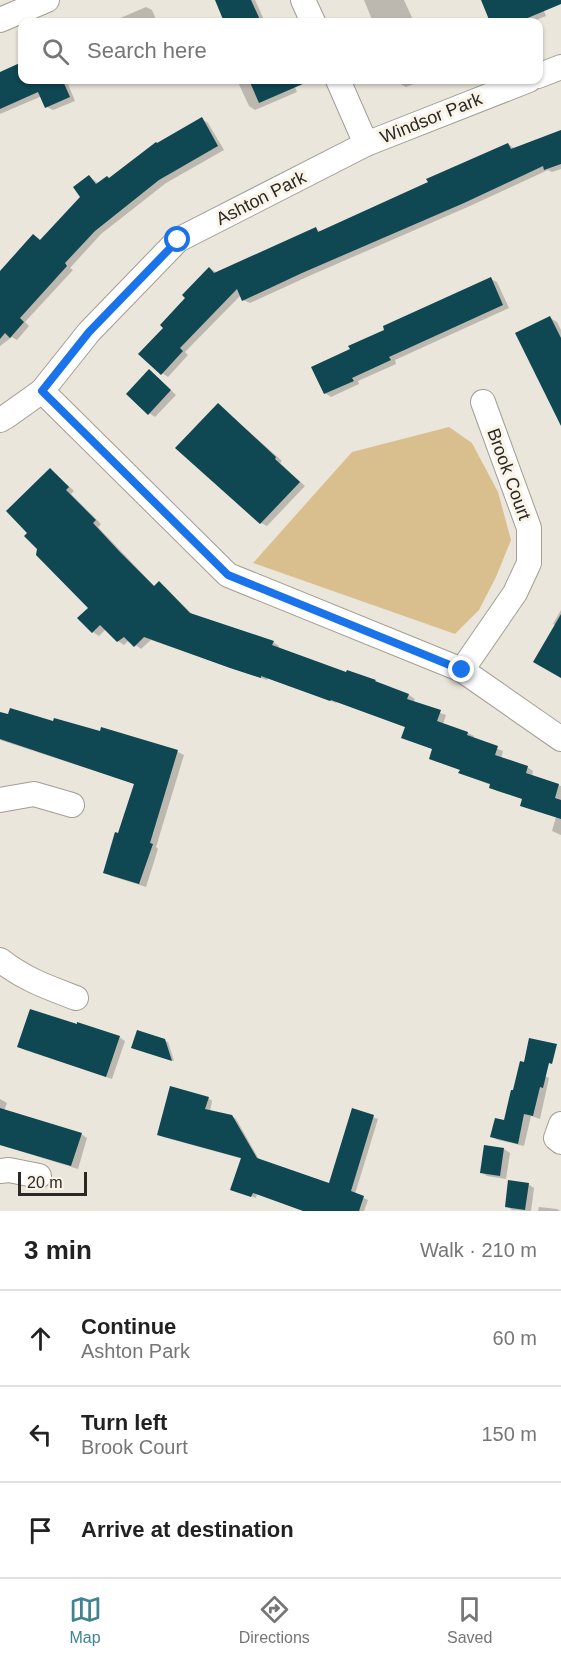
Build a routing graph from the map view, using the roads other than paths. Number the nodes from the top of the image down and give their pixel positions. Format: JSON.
{"nodes":[{"id":1,"x":47,"y":0,"type":"edge"},
{"id":2,"x":303,"y":0,"type":"edge"},
{"id":3,"x":311,"y":18,"type":"edge"},
{"id":4,"x":0,"y":20,"type":"edge"},
{"id":5,"x":561,"y":67,"type":"edge"},
{"id":6,"x":543,"y":74,"type":"edge"},
{"id":7,"x":340,"y":84,"type":"edge"},
{"id":8,"x":519,"y":84,"type":"edge"},
{"id":9,"x":366,"y":144,"type":"junction"},
{"id":10,"x":42,"y":391,"type":"junction"},
{"id":11,"x":483,"y":402,"type":"dead end"},
{"id":12,"x":0,"y":420,"type":"edge"},
{"id":13,"x":462,"y":670,"type":"junction"},
{"id":14,"x":561,"y":739,"type":"edge"},
{"id":15,"x":0,"y":800,"type":"edge"},
{"id":16,"x":72,"y":806,"type":"dead end"},
{"id":17,"x":0,"y":960,"type":"edge"},
{"id":18,"x":76,"y":998,"type":"dead end"},
{"id":19,"x":561,"y":1124,"type":"edge"},
{"id":20,"x":561,"y":1142,"type":"edge"},
{"id":21,"x":0,"y":1171,"type":"edge"},
{"id":22,"x":39,"y":1176,"type":"dead end"}],
"edges":[{"from":1,"to":4,"type":"street"},
{"from":2,"to":3,"type":"street"},
{"from":5,"to":6,"type":"street"},
{"from":7,"to":9,"type":"street"},
{"from":8,"to":9,"type":"street","name":"Windsor Park"},
{"from":9,"to":10,"type":"street","name":"Ashton Park"},
{"from":10,"to":12,"type":"street","name":"Ashton Park"},
{"from":10,"to":13,"type":"street"},
{"from":11,"to":13,"type":"street","name":"Brook Court"},
{"from":13,"to":14,"type":"street"},
{"from":15,"to":16,"type":"street"},
{"from":17,"to":18,"type":"street"},
{"from":19,"to":20,"type":"street"},
{"from":21,"to":22,"type":"street"}]}
